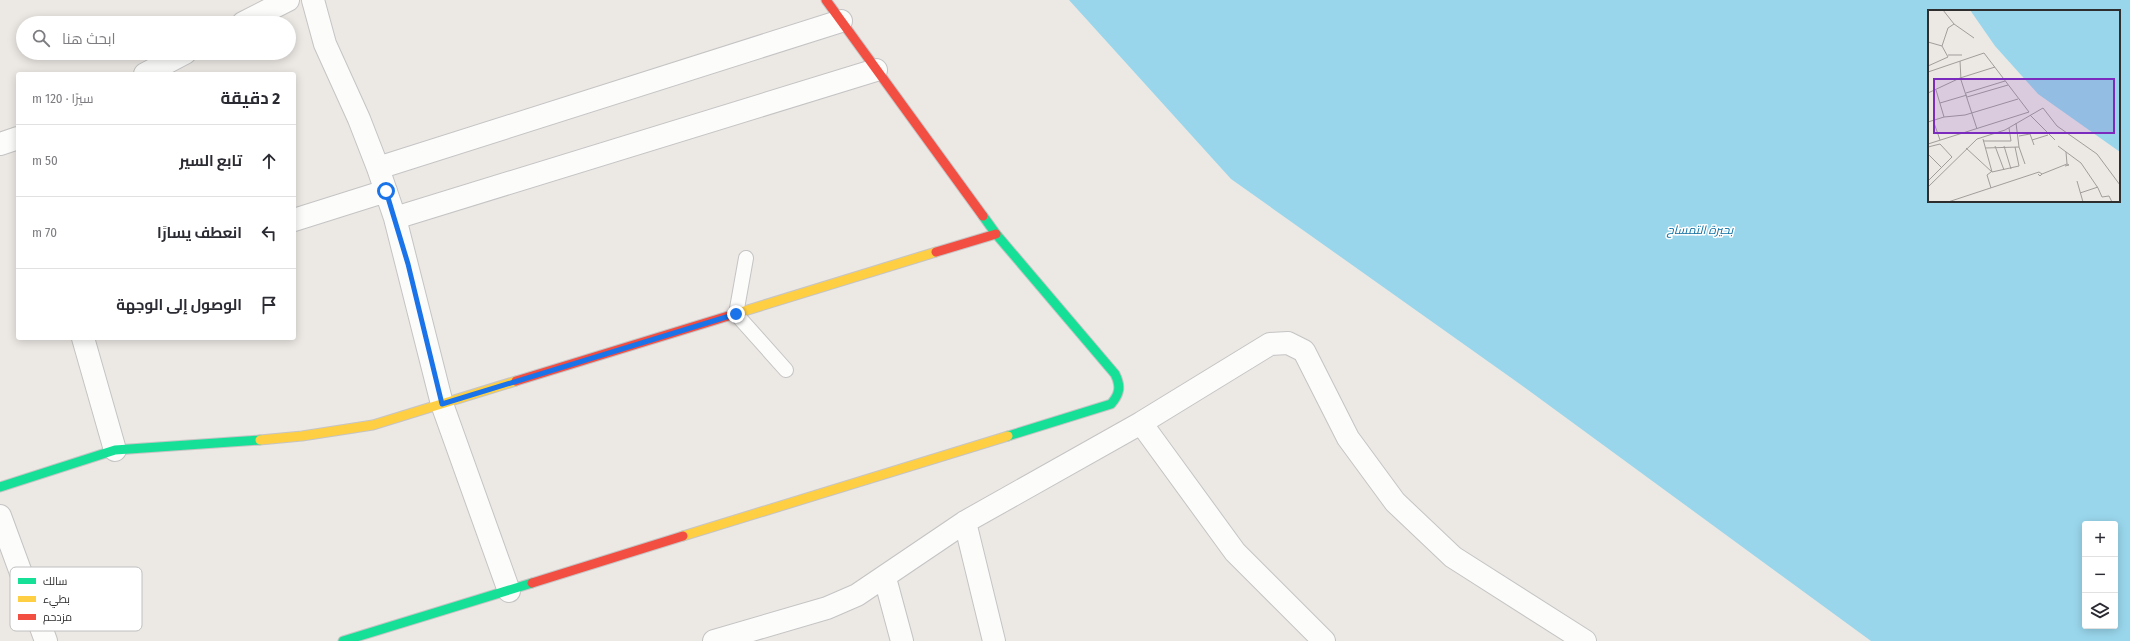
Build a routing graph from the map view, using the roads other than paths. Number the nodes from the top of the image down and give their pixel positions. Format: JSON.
{"nodes":[{"id":1,"x":288,"y":0,"type":"edge"},
{"id":2,"x":313,"y":0,"type":"edge"},
{"id":3,"x":826,"y":0,"type":"edge"},
{"id":4,"x":257,"y":16,"type":"edge"},
{"id":5,"x":841,"y":21,"type":"junction"},
{"id":6,"x":172,"y":60,"type":"edge"},
{"id":7,"x":876,"y":70,"type":"junction"},
{"id":8,"x":149,"y":72,"type":"edge"},
{"id":9,"x":16,"y":139,"type":"edge"},
{"id":10,"x":0,"y":144,"type":"edge"},
{"id":11,"x":378,"y":168,"type":"junction"},
{"id":12,"x":386,"y":191,"type":"junction"},
{"id":13,"x":395,"y":218,"type":"junction"},
{"id":14,"x":296,"y":219,"type":"edge"},
{"id":15,"x":996,"y":234,"type":"junction"},
{"id":16,"x":746,"y":258,"type":"dead end"},
{"id":17,"x":736,"y":314,"type":"junction"},
{"id":18,"x":84,"y":340,"type":"edge"},
{"id":19,"x":786,"y":370,"type":"dead end"},
{"id":20,"x":442,"y":404,"type":"junction"},
{"id":21,"x":1141,"y":423,"type":"junction"},
{"id":22,"x":115,"y":450,"type":"junction"},
{"id":23,"x":0,"y":487,"type":"edge"},
{"id":24,"x":0,"y":516,"type":"edge"},
{"id":25,"x":965,"y":522,"type":"junction"},
{"id":26,"x":19,"y":567,"type":"edge"},
{"id":27,"x":885,"y":578,"type":"junction"},
{"id":28,"x":509,"y":591,"type":"junction"},
{"id":29,"x":42,"y":631,"type":"edge"},
{"id":30,"x":46,"y":641,"type":"edge"},
{"id":31,"x":343,"y":641,"type":"edge"},
{"id":32,"x":714,"y":641,"type":"edge"},
{"id":33,"x":902,"y":641,"type":"edge"},
{"id":34,"x":994,"y":641,"type":"edge"},
{"id":35,"x":1324,"y":641,"type":"edge"},
{"id":36,"x":1585,"y":641,"type":"edge"}],
"edges":[{"from":1,"to":4,"type":"street"},
{"from":2,"to":11,"type":"street"},
{"from":3,"to":5,"type":"street"},
{"from":5,"to":7,"type":"street"},
{"from":5,"to":11,"type":"street"},
{"from":6,"to":8,"type":"street"},
{"from":7,"to":13,"type":"street"},
{"from":7,"to":15,"type":"street"},
{"from":9,"to":10,"type":"street"},
{"from":11,"to":12,"type":"street"},
{"from":12,"to":13,"type":"street"},
{"from":12,"to":14,"type":"street"},
{"from":13,"to":20,"type":"street"},
{"from":15,"to":17,"type":"street"},
{"from":15,"to":28,"type":"street"},
{"from":16,"to":17,"type":"lane"},
{"from":17,"to":19,"type":"lane"},
{"from":17,"to":20,"type":"street"},
{"from":18,"to":22,"type":"street"},
{"from":20,"to":22,"type":"street"},
{"from":20,"to":28,"type":"street"},
{"from":21,"to":25,"type":"street"},
{"from":21,"to":35,"type":"street"},
{"from":21,"to":36,"type":"street"},
{"from":22,"to":23,"type":"street"},
{"from":24,"to":26,"type":"street"},
{"from":25,"to":27,"type":"street"},
{"from":25,"to":34,"type":"street"},
{"from":27,"to":32,"type":"street"},
{"from":27,"to":33,"type":"street"},
{"from":28,"to":31,"type":"street"},
{"from":29,"to":30,"type":"street"}]}
